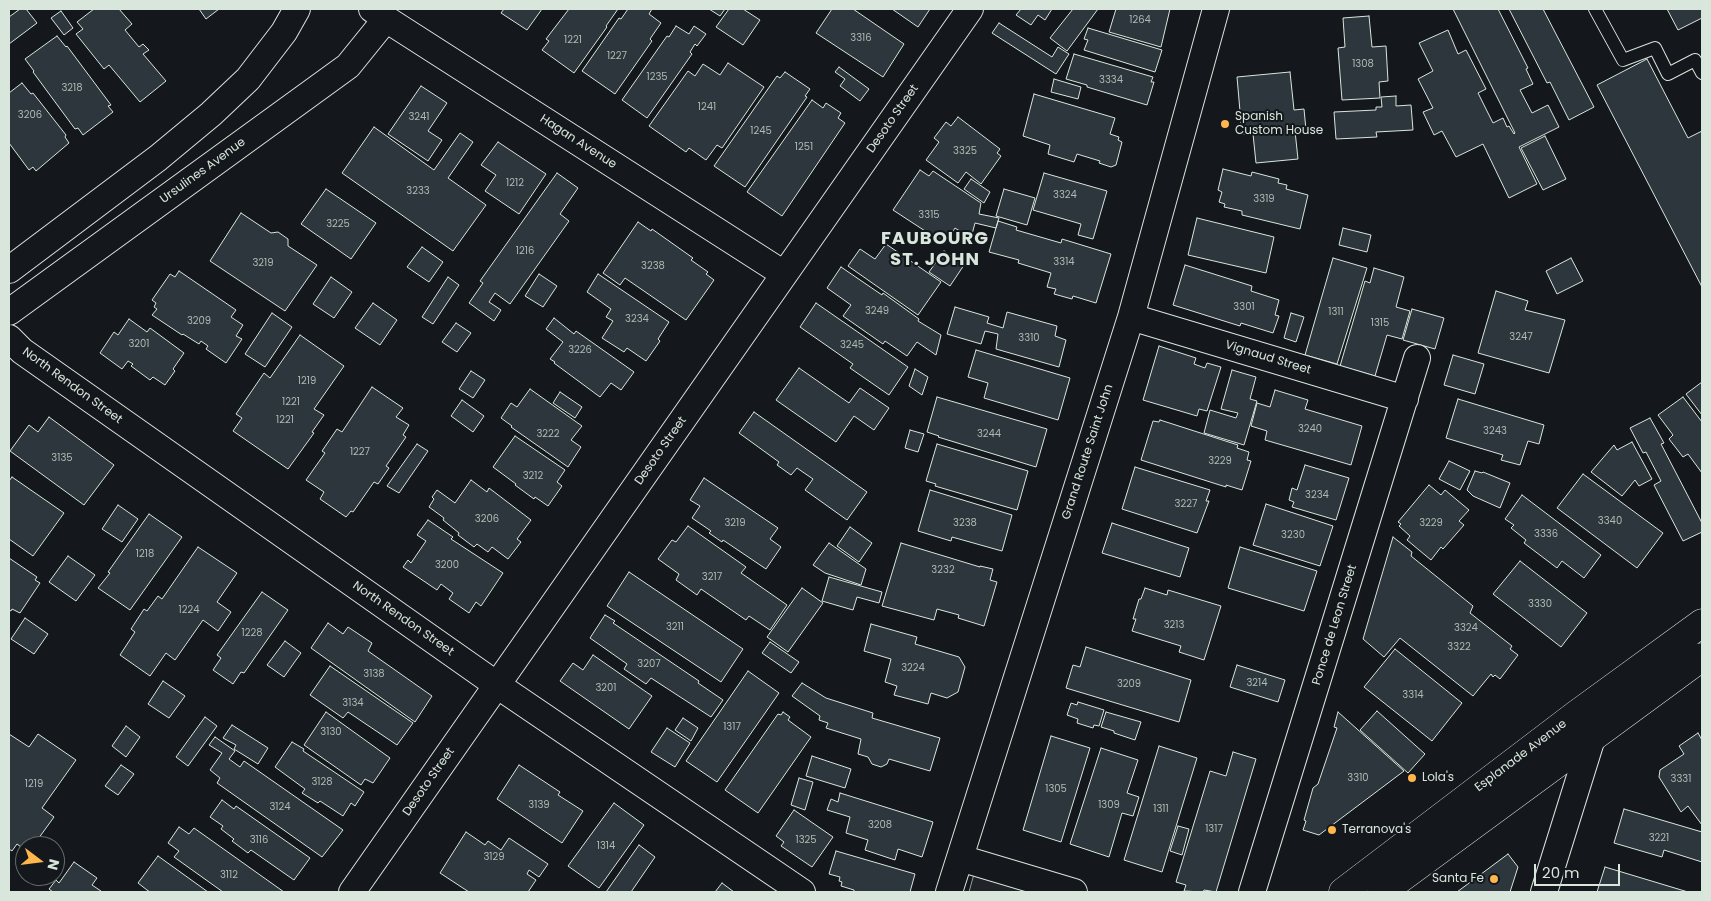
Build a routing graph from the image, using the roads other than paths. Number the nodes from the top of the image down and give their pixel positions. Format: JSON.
{"nodes":[{"id":1,"x":297,"y":9,"type":"edge"},
{"id":2,"x":970,"y":9,"type":"edge"},
{"id":3,"x":1216,"y":9,"type":"edge"},
{"id":4,"x":1595,"y":9,"type":"edge"},
{"id":5,"x":379,"y":14,"type":"edge"},
{"id":6,"x":1702,"y":73,"type":"edge"},
{"id":7,"x":9,"y":270,"type":"edge"},
{"id":8,"x":784,"y":274,"type":"junction"},
{"id":9,"x":9,"y":312,"type":"edge"},
{"id":10,"x":1131,"y":317,"type":"junction"},
{"id":11,"x":13,"y":353,"type":"edge"},
{"id":12,"x":1417,"y":358,"type":"dead end"},
{"id":13,"x":1405,"y":399,"type":"junction"},
{"id":14,"x":1702,"y":622,"type":"edge"},
{"id":15,"x":1702,"y":657,"type":"edge"},
{"id":16,"x":497,"y":685,"type":"junction"},
{"id":17,"x":1577,"y":714,"type":"junction"},
{"id":18,"x":1592,"y":738,"type":"junction"},
{"id":19,"x":960,"y":858,"type":"junction"},
{"id":20,"x":352,"y":892,"type":"edge"},
{"id":21,"x":802,"y":892,"type":"edge"},
{"id":22,"x":949,"y":892,"type":"edge"},
{"id":23,"x":1074,"y":892,"type":"edge"},
{"id":24,"x":1252,"y":892,"type":"edge"},
{"id":25,"x":1342,"y":892,"type":"edge"},
{"id":26,"x":1382,"y":892,"type":"edge"},
{"id":27,"x":1544,"y":892,"type":"edge"}],
"edges":[{"from":1,"to":7,"type":"street"},
{"from":2,"to":8,"type":"street","name":"Desoto Street"},
{"from":3,"to":10,"type":"street","name":"Grand Route Saint John"},
{"from":4,"to":6,"type":"lane"},
{"from":5,"to":8,"type":"street","name":"Hagan Avenue"},
{"from":5,"to":9,"type":"street","name":"Ursulines Avenue"},
{"from":8,"to":16,"type":"street","name":"Desoto Street"},
{"from":10,"to":13,"type":"street","name":"Vignaud Street"},
{"from":10,"to":19,"type":"street","name":"Grand Route Saint John"},
{"from":11,"to":16,"type":"street","name":"North Rendon Street"},
{"from":12,"to":13,"type":"street","name":"Ponce de Leon Street"},
{"from":13,"to":24,"type":"street","name":"Ponce de Leon Street"},
{"from":14,"to":17,"type":"street","name":"Esplanade Avenue"},
{"from":15,"to":18,"type":"street"},
{"from":16,"to":20,"type":"street","name":"Desoto Street"},
{"from":16,"to":21,"type":"street","name":"North Rendon Street"},
{"from":17,"to":18,"type":"street"},
{"from":17,"to":25,"type":"street","name":"Esplanade Avenue"},
{"from":18,"to":26,"type":"street"},
{"from":18,"to":27,"type":"street"},
{"from":19,"to":22,"type":"street","name":"Grand Route Saint John"},
{"from":19,"to":23,"type":"street"}]}
